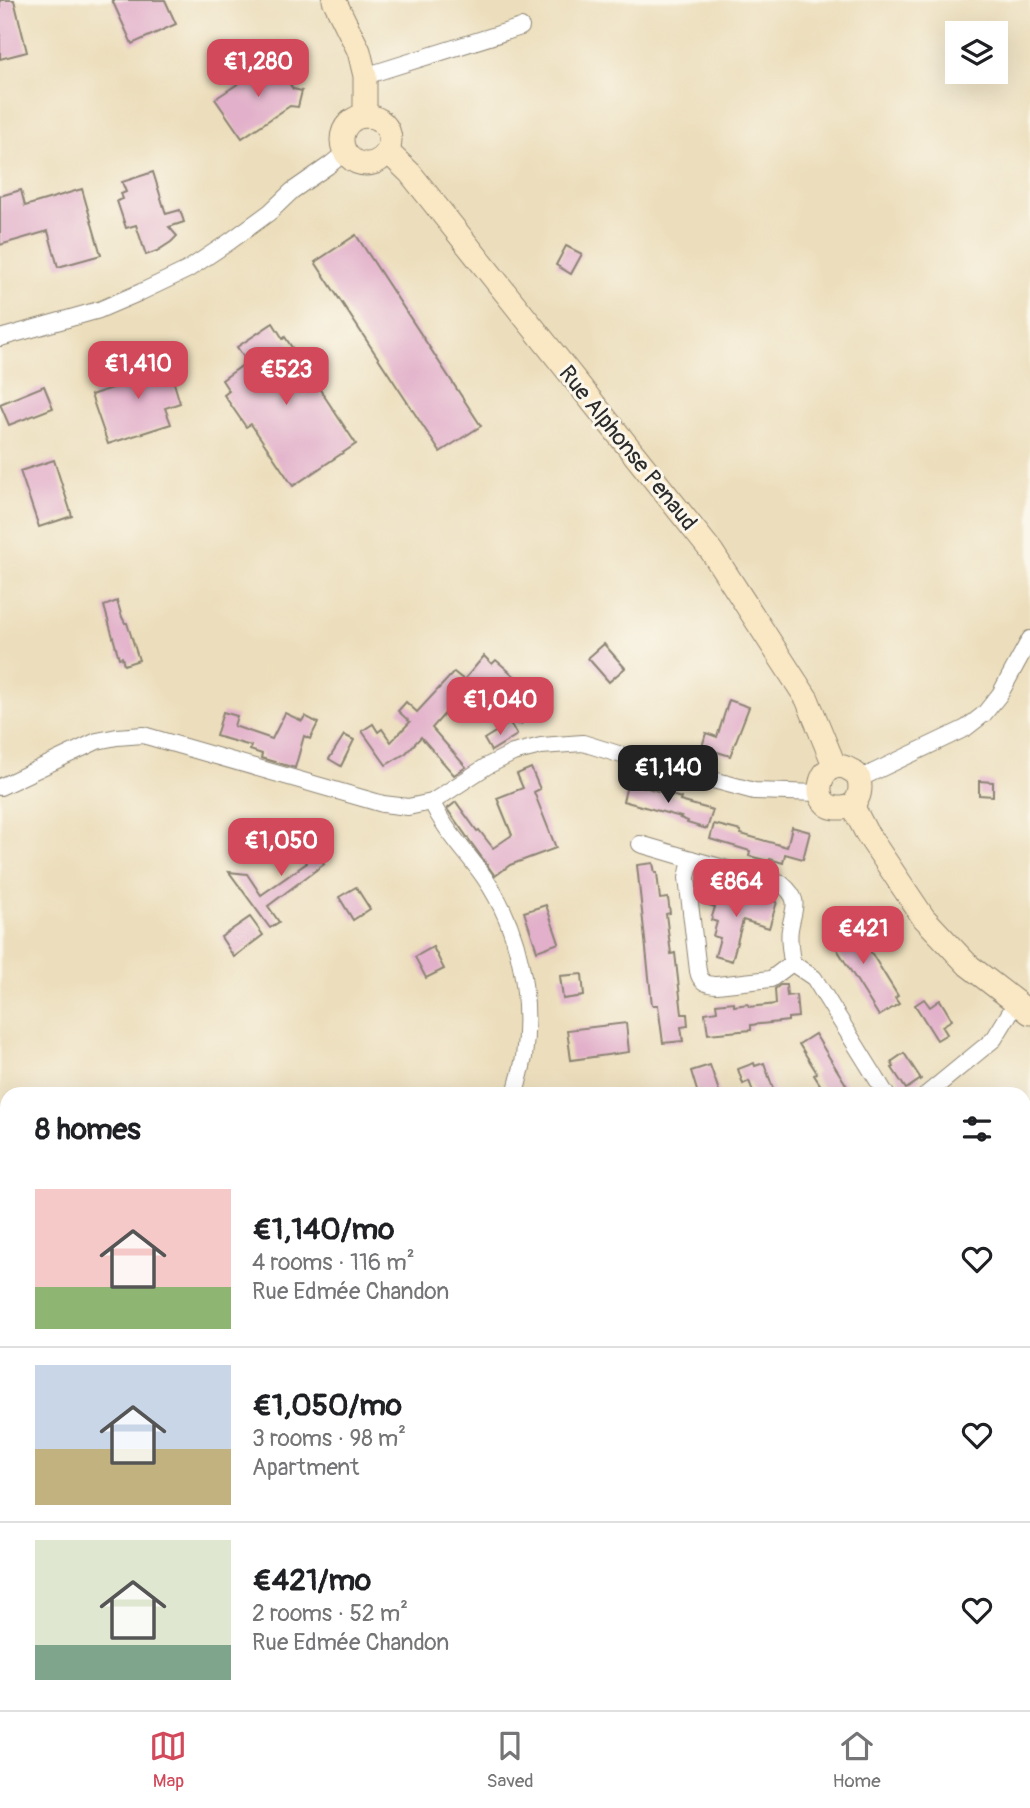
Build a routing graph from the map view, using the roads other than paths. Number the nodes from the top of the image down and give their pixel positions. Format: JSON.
{"nodes":[{"id":1,"x":334,"y":0,"type":"edge"},
{"id":2,"x":521,"y":27,"type":"dead end"},
{"id":3,"x":365,"y":76,"type":"junction"},
{"id":4,"x":365,"y":116,"type":"junction"},
{"id":5,"x":387,"y":151,"type":"junction"},
{"id":6,"x":346,"y":152,"type":"junction"},
{"id":7,"x":0,"y":338,"type":"edge"},
{"id":8,"x":1030,"y":639,"type":"edge"},
{"id":9,"x":850,"y":773,"type":"junction"},
{"id":10,"x":0,"y":787,"type":"edge"},
{"id":11,"x":820,"y":793,"type":"junction"},
{"id":12,"x":432,"y":802,"type":"junction"},
{"id":13,"x":852,"y":804,"type":"junction"},
{"id":14,"x":640,"y":844,"type":"dead end"},
{"id":15,"x":691,"y":859,"type":"junction"},
{"id":16,"x":792,"y":963,"type":"junction"},
{"id":17,"x":1023,"y":1008,"type":"edge"},
{"id":18,"x":517,"y":1087,"type":"edge"},
{"id":19,"x":882,"y":1087,"type":"edge"},
{"id":20,"x":936,"y":1087,"type":"edge"}],
"edges":[{"from":1,"to":3,"type":"street"},
{"from":2,"to":3,"type":"street"},
{"from":3,"to":4,"type":"street"},
{"from":4,"to":5,"type":"street"},
{"from":4,"to":6,"type":"street"},
{"from":5,"to":6,"type":"street"},
{"from":5,"to":9,"type":"street","name":"Rue Alphonse Penaud"},
{"from":6,"to":7,"type":"street"},
{"from":8,"to":9,"type":"street"},
{"from":9,"to":11,"type":"street"},
{"from":9,"to":13,"type":"street"},
{"from":10,"to":12,"type":"street"},
{"from":11,"to":12,"type":"street"},
{"from":11,"to":13,"type":"street"},
{"from":12,"to":18,"type":"street"},
{"from":13,"to":17,"type":"street"},
{"from":14,"to":15,"type":"street"},
{"from":15,"to":16,"type":"street"},
{"from":15,"to":16,"type":"street"},
{"from":16,"to":19,"type":"street"},
{"from":17,"to":20,"type":"street"}]}
